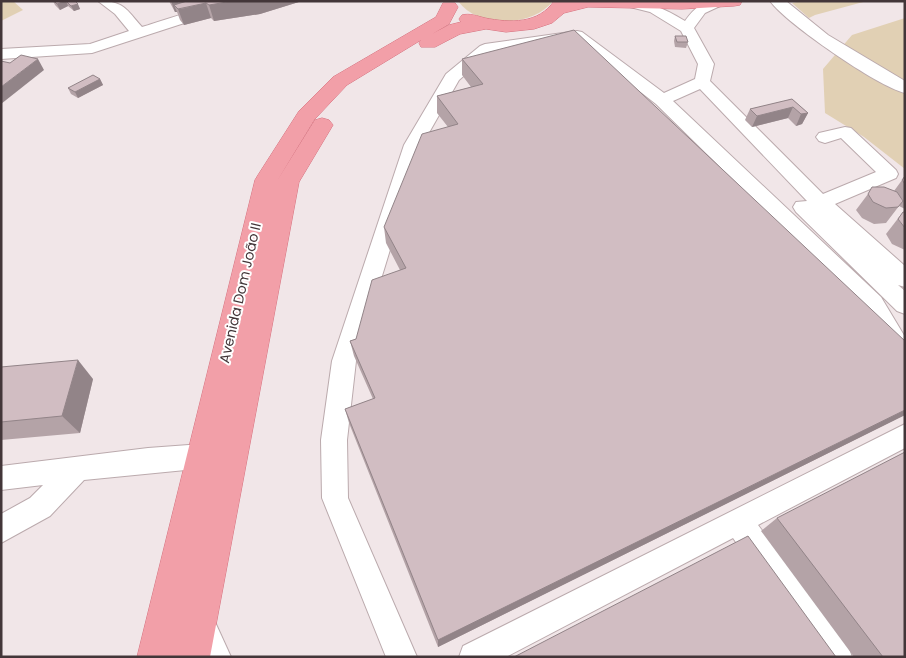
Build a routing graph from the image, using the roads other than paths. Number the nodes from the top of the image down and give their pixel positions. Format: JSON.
{"nodes":[{"id":1,"x":106,"y":1,"type":"edge"},
{"id":2,"x":258,"y":1,"type":"edge"},
{"id":3,"x":734,"y":1,"type":"edge"},
{"id":4,"x":777,"y":1,"type":"edge"},
{"id":5,"x":630,"y":3,"type":"junction"},
{"id":6,"x":715,"y":3,"type":"junction"},
{"id":7,"x":448,"y":4,"type":"edge"},
{"id":8,"x":562,"y":5,"type":"edge"},
{"id":9,"x":121,"y":6,"type":"edge"},
{"id":10,"x":484,"y":24,"type":"junction"},
{"id":11,"x":687,"y":28,"type":"junction"},
{"id":12,"x":139,"y":33,"type":"junction"},
{"id":13,"x":1,"y":54,"type":"edge"},
{"id":14,"x":702,"y":82,"type":"junction"},
{"id":15,"x":905,"y":88,"type":"edge"},
{"id":16,"x":662,"y":100,"type":"junction"},
{"id":17,"x":825,"y":137,"type":"dead end"},
{"id":18,"x":813,"y":206,"type":"junction"},
{"id":19,"x":783,"y":216,"type":"junction"},
{"id":20,"x":905,"y":279,"type":"edge"},
{"id":21,"x":905,"y":305,"type":"edge"},
{"id":22,"x":905,"y":352,"type":"edge"},
{"id":23,"x":905,"y":435,"type":"edge"},
{"id":24,"x":218,"y":455,"type":"junction"},
{"id":25,"x":77,"y":469,"type":"junction"},
{"id":26,"x":1,"y":478,"type":"edge"},
{"id":27,"x":738,"y":521,"type":"junction"},
{"id":28,"x":1,"y":529,"type":"edge"},
{"id":29,"x":198,"y":622,"type":"junction"},
{"id":30,"x":156,"y":657,"type":"edge"},
{"id":31,"x":191,"y":657,"type":"edge"},
{"id":32,"x":216,"y":657,"type":"edge"},
{"id":33,"x":402,"y":657,"type":"edge"},
{"id":34,"x":474,"y":657,"type":"edge"},
{"id":35,"x":837,"y":657,"type":"edge"}],
"edges":[{"from":1,"to":9,"type":"street"},
{"from":2,"to":12,"type":"street"},
{"from":3,"to":6,"type":"main road"},
{"from":4,"to":15,"type":"street"},
{"from":5,"to":6,"type":"main road"},
{"from":5,"to":8,"type":"main road"},
{"from":5,"to":11,"type":"street"},
{"from":6,"to":11,"type":"street"},
{"from":7,"to":10,"type":"main road"},
{"from":7,"to":24,"type":"main road","name":"Avenida Dom João II"},
{"from":8,"to":10,"type":"main road"},
{"from":9,"to":12,"type":"street"},
{"from":10,"to":24,"type":"main road","name":"Avenida Dom João II"},
{"from":11,"to":14,"type":"street"},
{"from":12,"to":13,"type":"street"},
{"from":14,"to":16,"type":"street"},
{"from":14,"to":18,"type":"street"},
{"from":16,"to":19,"type":"street"},
{"from":16,"to":33,"type":"street"},
{"from":17,"to":18,"type":"street"},
{"from":18,"to":19,"type":"street"},
{"from":18,"to":20,"type":"street"},
{"from":18,"to":21,"type":"street"},
{"from":19,"to":22,"type":"street"},
{"from":23,"to":27,"type":"street"},
{"from":24,"to":25,"type":"street"},
{"from":24,"to":29,"type":"main road","name":"Avenida Dom João II"},
{"from":24,"to":30,"type":"main road","name":"Avenida Dom João II"},
{"from":25,"to":26,"type":"street"},
{"from":25,"to":28,"type":"street"},
{"from":27,"to":34,"type":"street"},
{"from":27,"to":35,"type":"street"},
{"from":29,"to":31,"type":"main road","name":"Avenida Dom João II"},
{"from":29,"to":32,"type":"street"}]}
